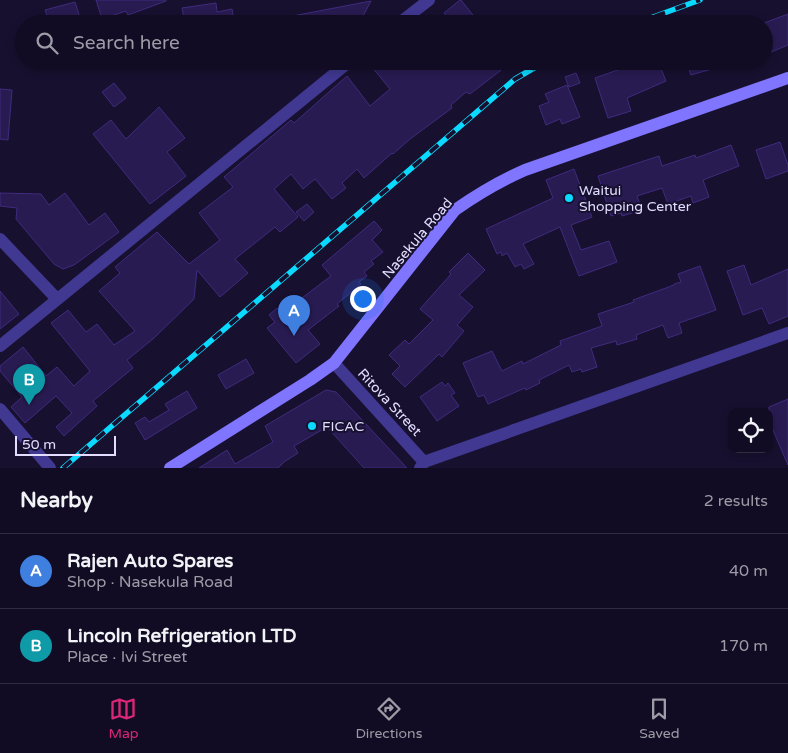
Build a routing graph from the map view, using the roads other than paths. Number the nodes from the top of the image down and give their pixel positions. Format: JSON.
{"nodes":[{"id":1,"x":429,"y":0,"type":"edge"},
{"id":2,"x":410,"y":15,"type":"edge"},
{"id":3,"x":339,"y":70,"type":"edge"},
{"id":4,"x":788,"y":78,"type":"edge"},
{"id":5,"x":0,"y":239,"type":"edge"},
{"id":6,"x":57,"y":300,"type":"junction"},
{"id":7,"x":788,"y":332,"type":"edge"},
{"id":8,"x":0,"y":346,"type":"edge"},
{"id":9,"x":334,"y":363,"type":"junction"},
{"id":10,"x":0,"y":409,"type":"edge"},
{"id":11,"x":422,"y":465,"type":"edge"},
{"id":12,"x":50,"y":468,"type":"edge"},
{"id":13,"x":170,"y":468,"type":"edge"}],
"edges":[{"from":1,"to":2,"type":"street"},
{"from":3,"to":6,"type":"street"},
{"from":4,"to":9,"type":"main road","name":"Nasekula Road"},
{"from":5,"to":6,"type":"street"},
{"from":6,"to":8,"type":"street"},
{"from":7,"to":11,"type":"street"},
{"from":9,"to":11,"type":"street","name":"Ritova Street"},
{"from":9,"to":13,"type":"main road","name":"Nasekula Road"},
{"from":10,"to":12,"type":"street"}]}
